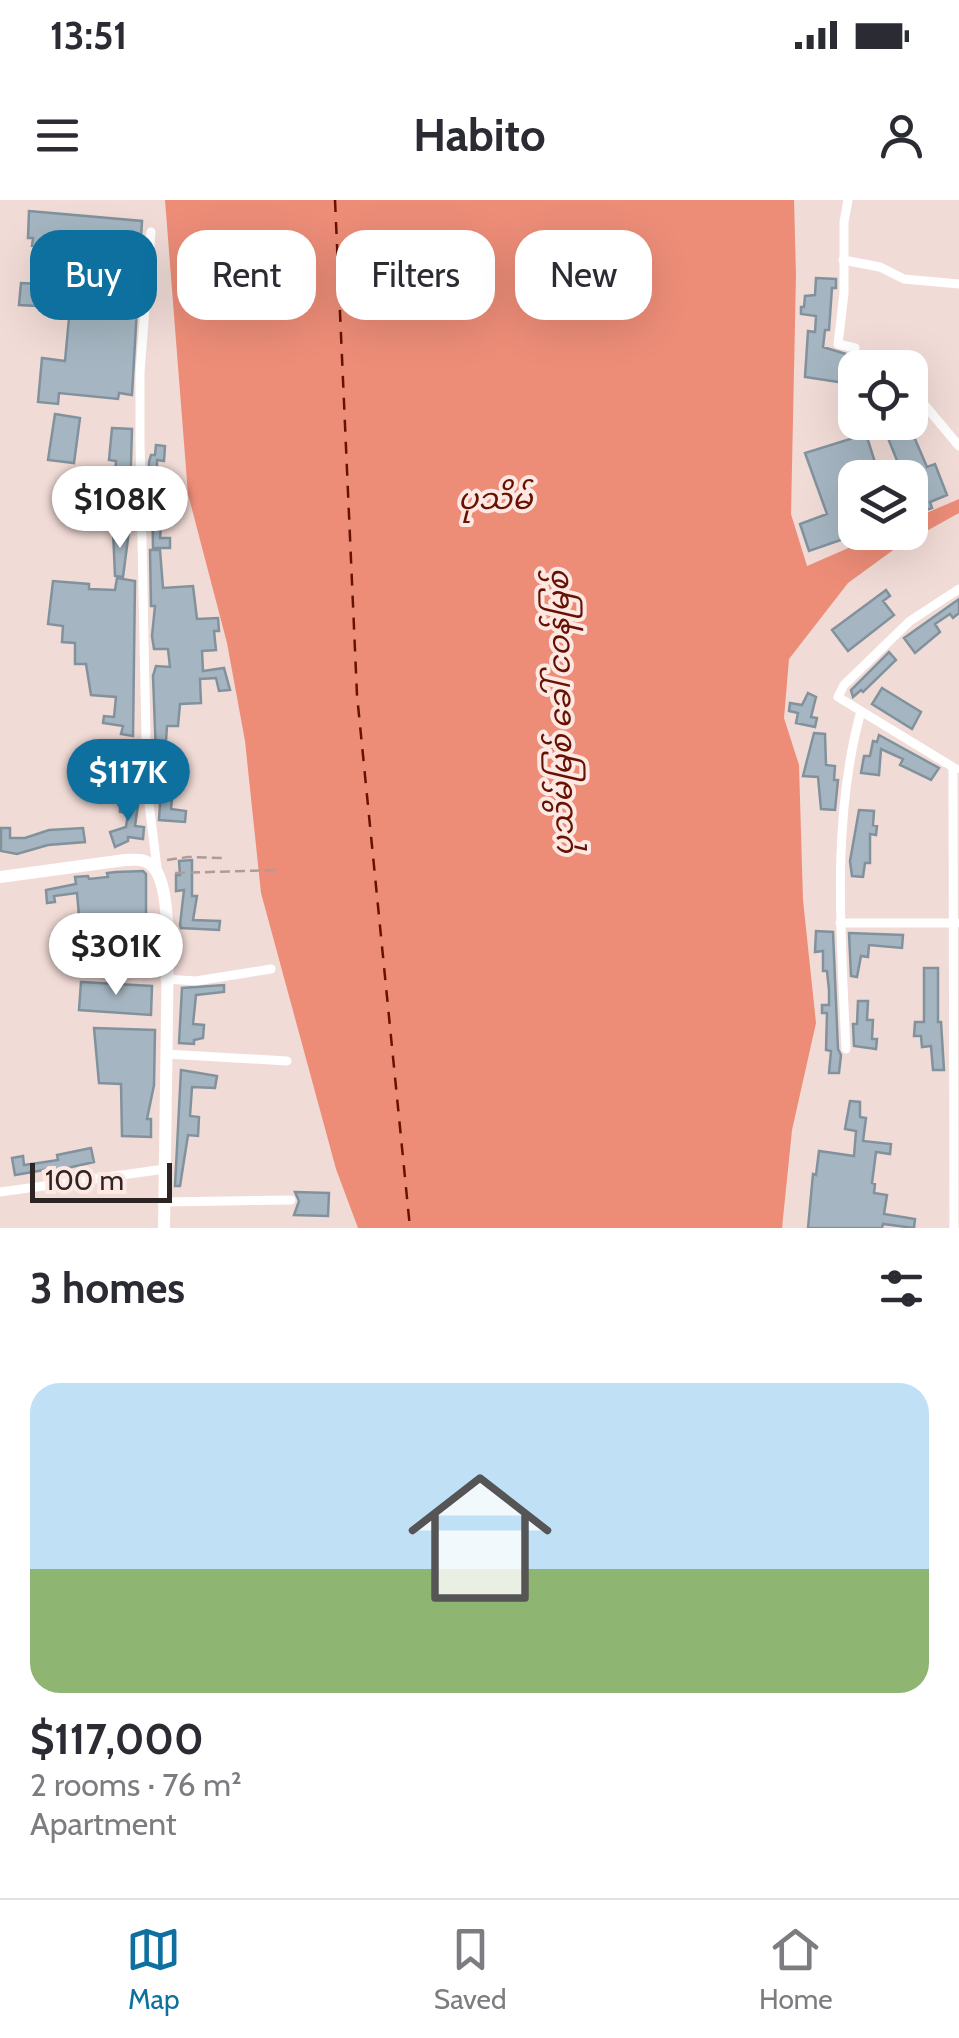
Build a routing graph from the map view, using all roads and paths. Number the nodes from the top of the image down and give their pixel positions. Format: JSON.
{"nodes":[{"id":1,"x":848,"y":200,"type":"edge"},
{"id":2,"x":843,"y":260,"type":"junction"},
{"id":3,"x":959,"y":284,"type":"edge"},
{"id":4,"x":144,"y":320,"type":"edge"},
{"id":5,"x":855,"y":350,"type":"edge"},
{"id":6,"x":928,"y":409,"type":"edge"},
{"id":7,"x":959,"y":446,"type":"edge"},
{"id":8,"x":959,"y":588,"type":"edge"},
{"id":9,"x":861,"y":712,"type":"junction"},
{"id":10,"x":956,"y":769,"type":"edge"},
{"id":11,"x":225,"y":858,"type":"dead end"},
{"id":12,"x":278,"y":870,"type":"dead end"},
{"id":13,"x":158,"y":872,"type":"junction"},
{"id":14,"x":176,"y":873,"type":"dead end"},
{"id":15,"x":0,"y":877,"type":"edge"},
{"id":16,"x":840,"y":922,"type":"junction"},
{"id":17,"x":956,"y":923,"type":"edge"},
{"id":18,"x":271,"y":969,"type":"dead end"},
{"id":19,"x":165,"y":979,"type":"junction"},
{"id":20,"x":846,"y":1049,"type":"dead end"},
{"id":21,"x":166,"y":1054,"type":"junction"},
{"id":22,"x":286,"y":1061,"type":"dead end"},
{"id":23,"x":165,"y":1169,"type":"junction"},
{"id":24,"x":0,"y":1192,"type":"edge"},
{"id":25,"x":292,"y":1200,"type":"dead end"},
{"id":26,"x":164,"y":1202,"type":"junction"},
{"id":27,"x":164,"y":1228,"type":"edge"},
{"id":28,"x":954,"y":1228,"type":"edge"}],
"edges":[{"from":1,"to":2,"type":"street"},
{"from":2,"to":3,"type":"street"},
{"from":2,"to":5,"type":"street"},
{"from":4,"to":13,"type":"street"},
{"from":6,"to":7,"type":"street"},
{"from":8,"to":9,"type":"street"},
{"from":9,"to":10,"type":"street"},
{"from":9,"to":16,"type":"street"},
{"from":10,"to":17,"type":"street"},
{"from":11,"to":13,"type":"path"},
{"from":12,"to":14,"type":"path"},
{"from":13,"to":15,"type":"street"},
{"from":13,"to":19,"type":"street"},
{"from":16,"to":17,"type":"street"},
{"from":16,"to":20,"type":"street"},
{"from":17,"to":28,"type":"street"},
{"from":18,"to":19,"type":"street"},
{"from":19,"to":21,"type":"street"},
{"from":21,"to":22,"type":"street"},
{"from":21,"to":23,"type":"street"},
{"from":23,"to":24,"type":"street"},
{"from":23,"to":26,"type":"street"},
{"from":25,"to":26,"type":"street"},
{"from":26,"to":27,"type":"street"}]}
